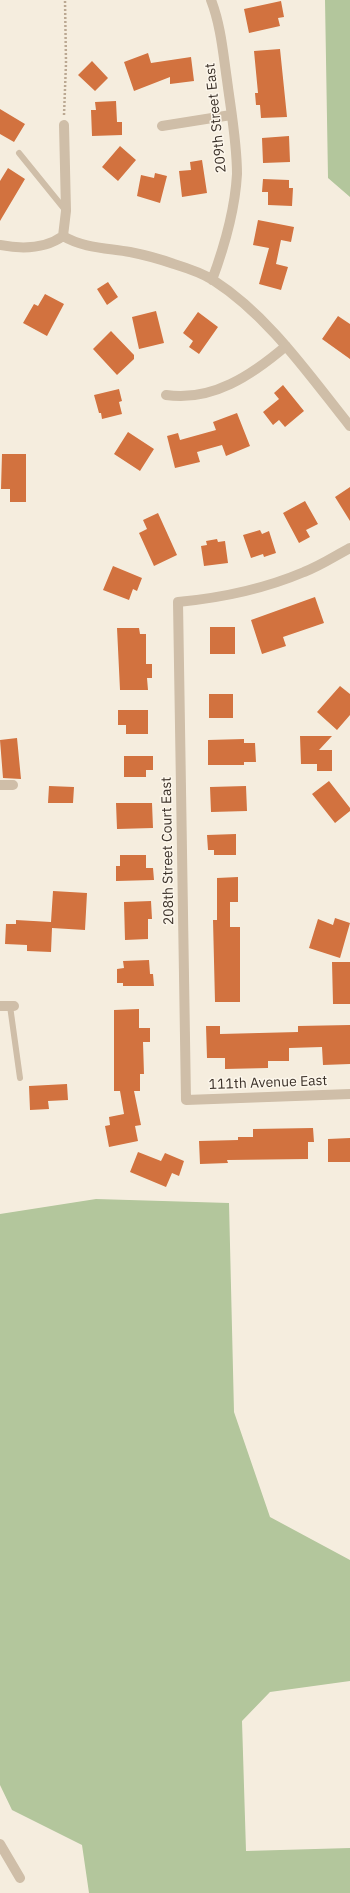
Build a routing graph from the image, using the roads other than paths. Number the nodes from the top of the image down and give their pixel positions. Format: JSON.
{"nodes":[{"id":1,"x":211,"y":0,"type":"edge"},
{"id":2,"x":231,"y":115,"type":"junction"},
{"id":3,"x":64,"y":125,"type":"road end"},
{"id":4,"x":162,"y":126,"type":"dead end"},
{"id":5,"x":19,"y":153,"type":"dead end"},
{"id":6,"x":66,"y":211,"type":"junction"},
{"id":7,"x":63,"y":236,"type":"junction"},
{"id":8,"x":0,"y":245,"type":"edge"},
{"id":9,"x":212,"y":280,"type":"junction"},
{"id":10,"x":286,"y":346,"type":"junction"},
{"id":11,"x":166,"y":395,"type":"dead end"},
{"id":12,"x":350,"y":426,"type":"edge"},
{"id":13,"x":350,"y":548,"type":"edge"},
{"id":14,"x":13,"y":785,"type":"dead end"},
{"id":15,"x":0,"y":786,"type":"edge"},
{"id":16,"x":8,"y":1006,"type":"edge"},
{"id":17,"x":20,"y":1078,"type":"dead end"},
{"id":18,"x":350,"y":1094,"type":"edge"},
{"id":19,"x":186,"y":1100,"type":"joint"},
{"id":20,"x":0,"y":1844,"type":"edge"},
{"id":21,"x":20,"y":1878,"type":"dead end"}],
"edges":[{"from":1,"to":2,"type":"street","name":"209th Street East"},
{"from":2,"to":4,"type":"street"},
{"from":2,"to":9,"type":"street","name":"209th Street East"},
{"from":3,"to":6,"type":"street"},
{"from":5,"to":6,"type":"lane"},
{"from":6,"to":7,"type":"street"},
{"from":7,"to":8,"type":"street"},
{"from":7,"to":9,"type":"street"},
{"from":9,"to":10,"type":"street"},
{"from":10,"to":11,"type":"street"},
{"from":10,"to":12,"type":"street"},
{"from":13,"to":19,"type":"street","name":"208th Street Court East"},
{"from":14,"to":15,"type":"street"},
{"from":16,"to":17,"type":"lane"},
{"from":18,"to":19,"type":"street","name":"111th Avenue East"},
{"from":20,"to":21,"type":"street"}]}
